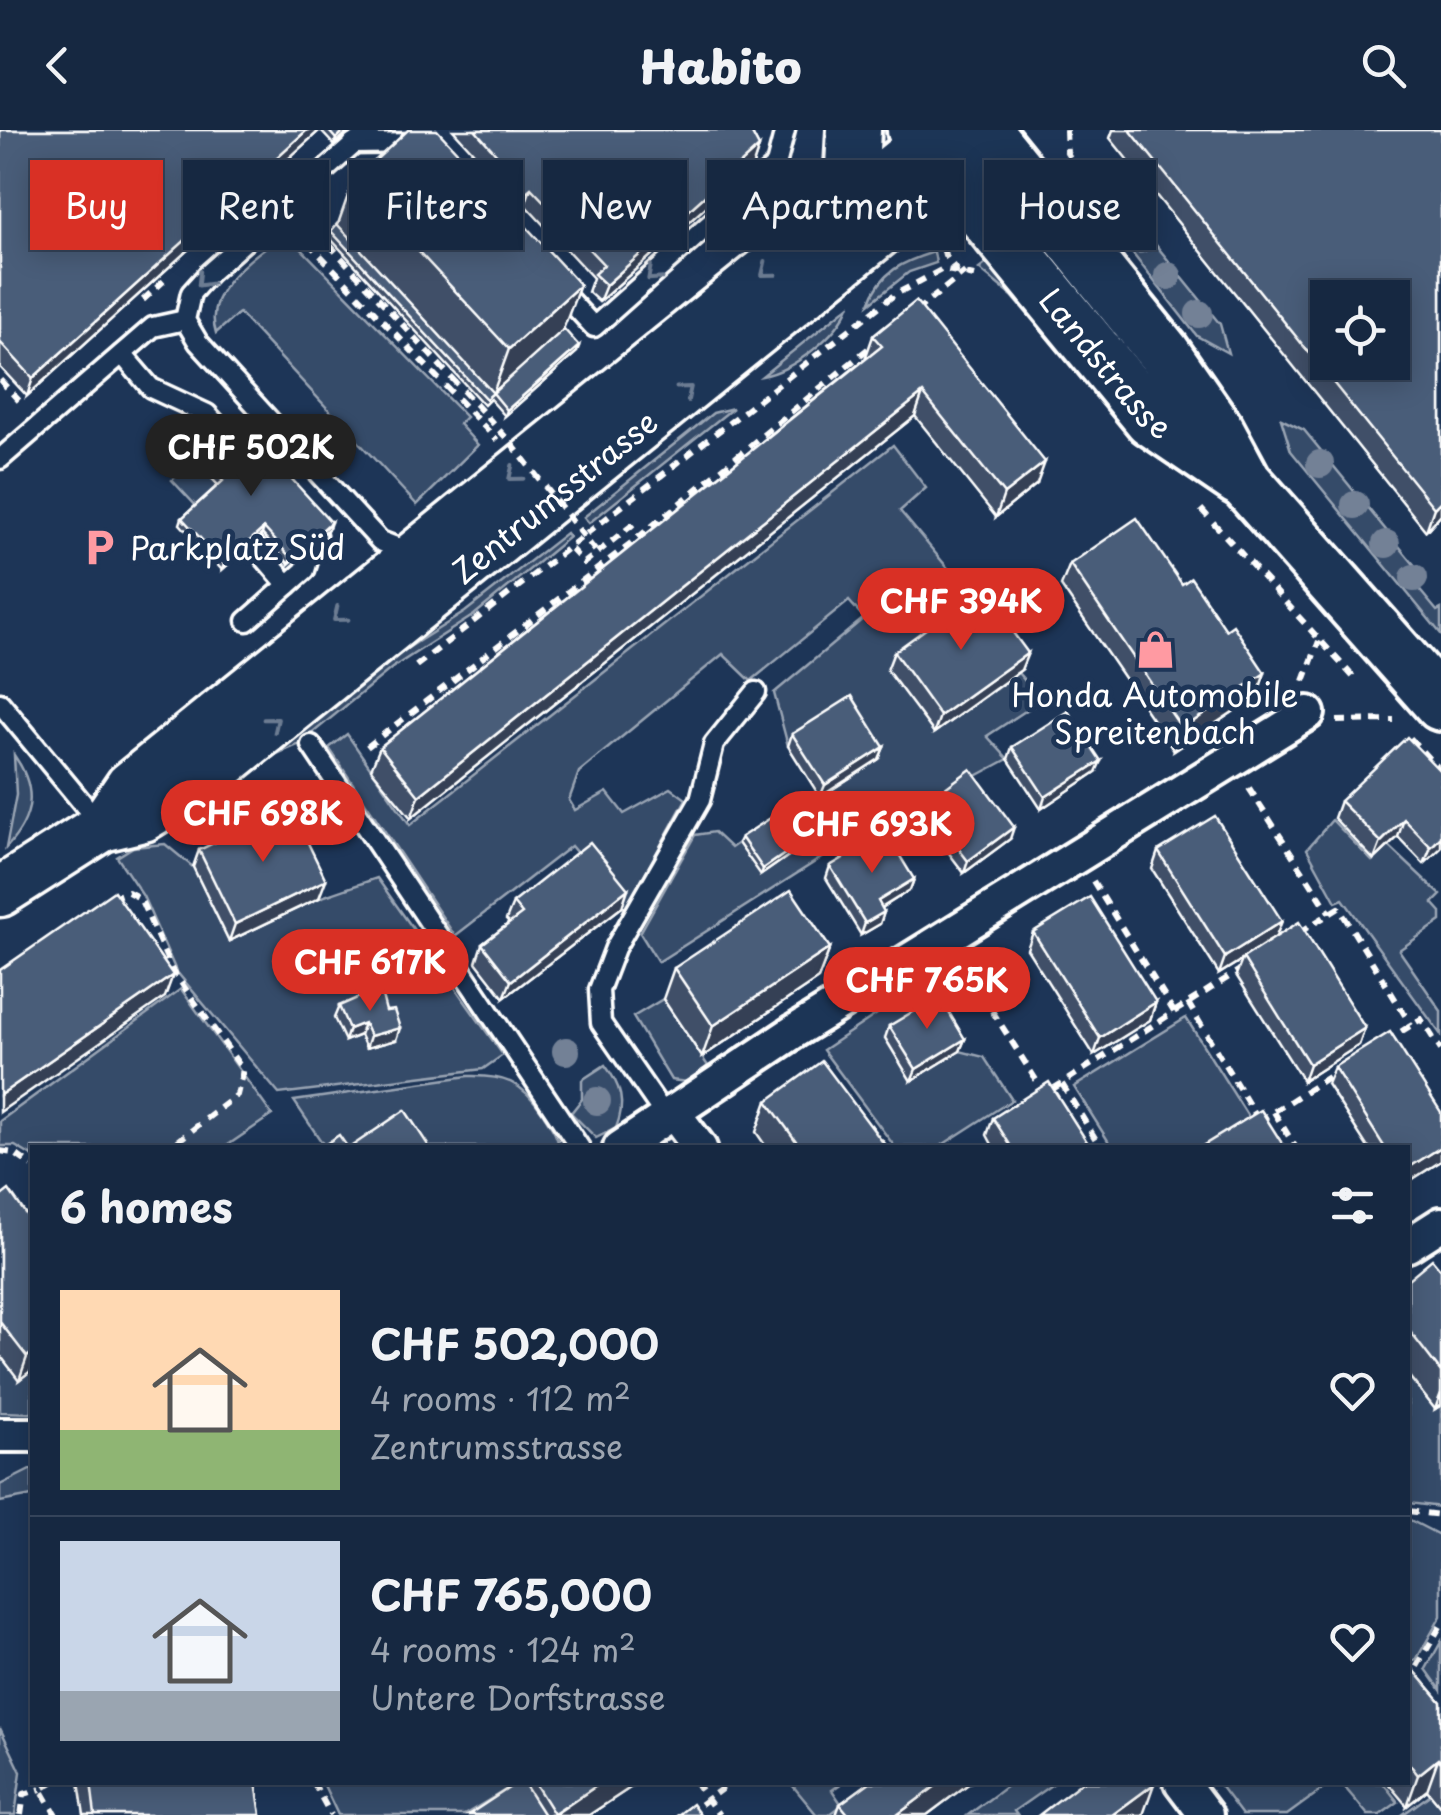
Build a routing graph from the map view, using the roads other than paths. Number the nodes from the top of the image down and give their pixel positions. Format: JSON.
{"nodes":[{"id":1,"x":370,"y":130,"type":"edge"},
{"id":2,"x":393,"y":130,"type":"edge"},
{"id":3,"x":785,"y":130,"type":"edge"},
{"id":4,"x":854,"y":130,"type":"edge"},
{"id":5,"x":994,"y":134,"type":"edge"},
{"id":6,"x":352,"y":144,"type":"junction"},
{"id":7,"x":932,"y":145,"type":"edge"},
{"id":8,"x":432,"y":149,"type":"edge"},
{"id":9,"x":852,"y":160,"type":"edge"},
{"id":10,"x":911,"y":160,"type":"edge"},
{"id":11,"x":793,"y":250,"type":"edge"},
{"id":12,"x":544,"y":272,"type":"edge"},
{"id":13,"x":185,"y":320,"type":"junction"},
{"id":14,"x":122,"y":354,"type":"junction"},
{"id":15,"x":0,"y":459,"type":"edge"},
{"id":16,"x":250,"y":461,"type":"edge"},
{"id":17,"x":1244,"y":482,"type":"junction"},
{"id":18,"x":238,"y":506,"type":"edge"},
{"id":19,"x":294,"y":510,"type":"edge"},
{"id":20,"x":415,"y":555,"type":"junction"},
{"id":21,"x":474,"y":562,"type":"junction"},
{"id":22,"x":288,"y":585,"type":"junction"},
{"id":23,"x":247,"y":621,"type":"dead end"},
{"id":24,"x":756,"y":692,"type":"dead end"},
{"id":25,"x":0,"y":703,"type":"edge"},
{"id":26,"x":1308,"y":712,"type":"road end"},
{"id":27,"x":1417,"y":712,"type":"edge"},
{"id":28,"x":312,"y":744,"type":"dead end"},
{"id":29,"x":102,"y":828,"type":"junction"},
{"id":30,"x":0,"y":892,"type":"edge"},
{"id":31,"x":669,"y":1115,"type":"junction"},
{"id":32,"x":578,"y":1145,"type":"edge"},
{"id":33,"x":624,"y":1145,"type":"edge"},
{"id":34,"x":697,"y":1145,"type":"edge"},
{"id":35,"x":1441,"y":1224,"type":"edge"},
{"id":36,"x":1410,"y":1244,"type":"edge"},
{"id":37,"x":30,"y":1434,"type":"edge"},
{"id":38,"x":0,"y":1435,"type":"edge"},
{"id":39,"x":1183,"y":1785,"type":"edge"},
{"id":40,"x":1206,"y":1815,"type":"edge"}],
"edges":[{"from":1,"to":6,"type":"lane"},
{"from":2,"to":6,"type":"lane"},
{"from":3,"to":12,"type":"lane","one_way":true},
{"from":4,"to":9,"type":"main road"},
{"from":5,"to":7,"type":"street","name":"Zentrumsstrasse"},
{"from":5,"to":17,"type":"main road","name":"Landstrasse"},
{"from":6,"to":8,"type":"lane"},
{"from":6,"to":13,"type":"lane","one_way":true},
{"from":7,"to":10,"type":"street","name":"Zentrumsstrasse"},
{"from":7,"to":17,"type":"main road","name":"Landstrasse"},
{"from":21,"to":7,"type":"street","name":"Zentrumsstrasse","one_way":true},
{"from":11,"to":20,"type":"street","name":"Zentrumsstrasse","one_way":true},
{"from":13,"to":14,"type":"lane"},
{"from":13,"to":20,"type":"lane"},
{"from":14,"to":15,"type":"lane"},
{"from":14,"to":16,"type":"lane"},
{"from":17,"to":27,"type":"main road","name":"Landstrasse"},
{"from":18,"to":22,"type":"lane"},
{"from":19,"to":22,"type":"lane"},
{"from":20,"to":21,"type":"lane"},
{"from":20,"to":29,"type":"street","name":"Zentrumsstrasse","one_way":true},
{"from":29,"to":21,"type":"street","name":"Zentrumsstrasse","one_way":true},
{"from":22,"to":23,"type":"lane"},
{"from":24,"to":31,"type":"lane"},
{"from":25,"to":29,"type":"lane"},
{"from":26,"to":31,"type":"street"},
{"from":28,"to":32,"type":"lane"},
{"from":29,"to":30,"type":"street","name":"Zentrumsstrasse"},
{"from":31,"to":33,"type":"street"},
{"from":31,"to":34,"type":"street"},
{"from":35,"to":36,"type":"street"},
{"from":37,"to":38,"type":"street"},
{"from":39,"to":40,"type":"street"}]}
